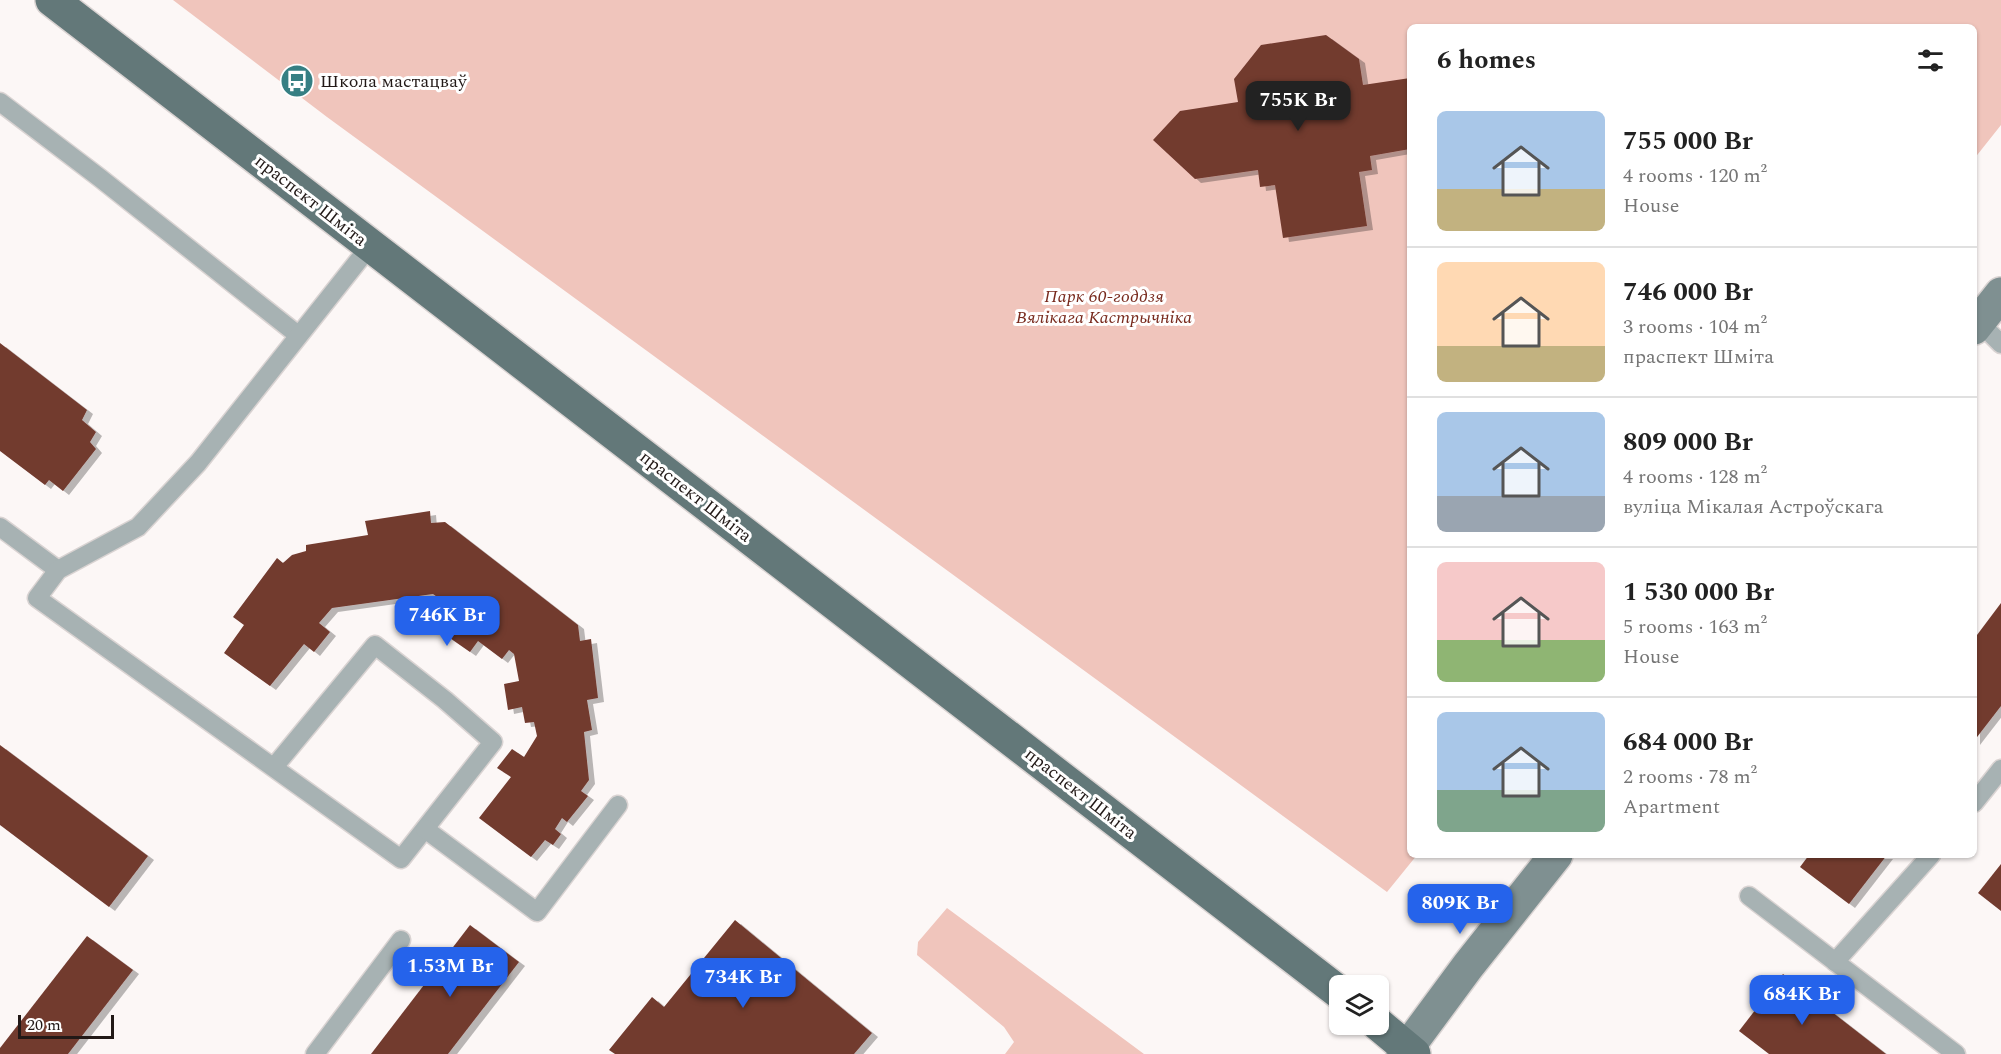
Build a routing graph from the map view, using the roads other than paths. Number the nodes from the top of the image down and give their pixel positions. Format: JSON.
{"nodes":[{"id":1,"x":52,"y":0,"type":"edge"},
{"id":2,"x":0,"y":102,"type":"edge"},
{"id":3,"x":370,"y":246,"type":"junction"},
{"id":4,"x":2001,"y":294,"type":"edge"},
{"id":5,"x":1982,"y":328,"type":"edge"},
{"id":6,"x":298,"y":335,"type":"junction"},
{"id":7,"x":0,"y":527,"type":"edge"},
{"id":8,"x":58,"y":570,"type":"junction"},
{"id":9,"x":274,"y":767,"type":"junction"},
{"id":10,"x":1999,"y":777,"type":"edge"},
{"id":11,"x":1977,"y":800,"type":"edge"},
{"id":12,"x":618,"y":805,"type":"dead end"},
{"id":13,"x":425,"y":829,"type":"junction"},
{"id":14,"x":1554,"y":858,"type":"edge"},
{"id":15,"x":1928,"y":858,"type":"edge"},
{"id":16,"x":1749,"y":897,"type":"dead end"},
{"id":17,"x":401,"y":940,"type":"dead end"},
{"id":18,"x":1835,"y":963,"type":"junction"},
{"id":19,"x":1329,"y":985,"type":"edge"},
{"id":20,"x":1389,"y":1034,"type":"edge"},
{"id":21,"x":1408,"y":1052,"type":"edge"},
{"id":22,"x":315,"y":1054,"type":"edge"},
{"id":23,"x":1956,"y":1054,"type":"edge"}],
"edges":[{"from":1,"to":3,"type":"main road","name":"праспект Шміта"},
{"from":2,"to":6,"type":"lane"},
{"from":3,"to":6,"type":"lane"},
{"from":3,"to":19,"type":"main road","name":"праспект Шміта"},
{"from":4,"to":5,"type":"main road"},
{"from":6,"to":8,"type":"lane"},
{"from":7,"to":8,"type":"lane"},
{"from":8,"to":9,"type":"lane"},
{"from":9,"to":13,"type":"lane"},
{"from":9,"to":13,"type":"lane"},
{"from":10,"to":11,"type":"lane"},
{"from":12,"to":13,"type":"lane"},
{"from":14,"to":21,"type":"main road"},
{"from":15,"to":18,"type":"lane"},
{"from":16,"to":18,"type":"lane"},
{"from":17,"to":22,"type":"lane"},
{"from":18,"to":23,"type":"lane"},
{"from":20,"to":21,"type":"main road"}]}
